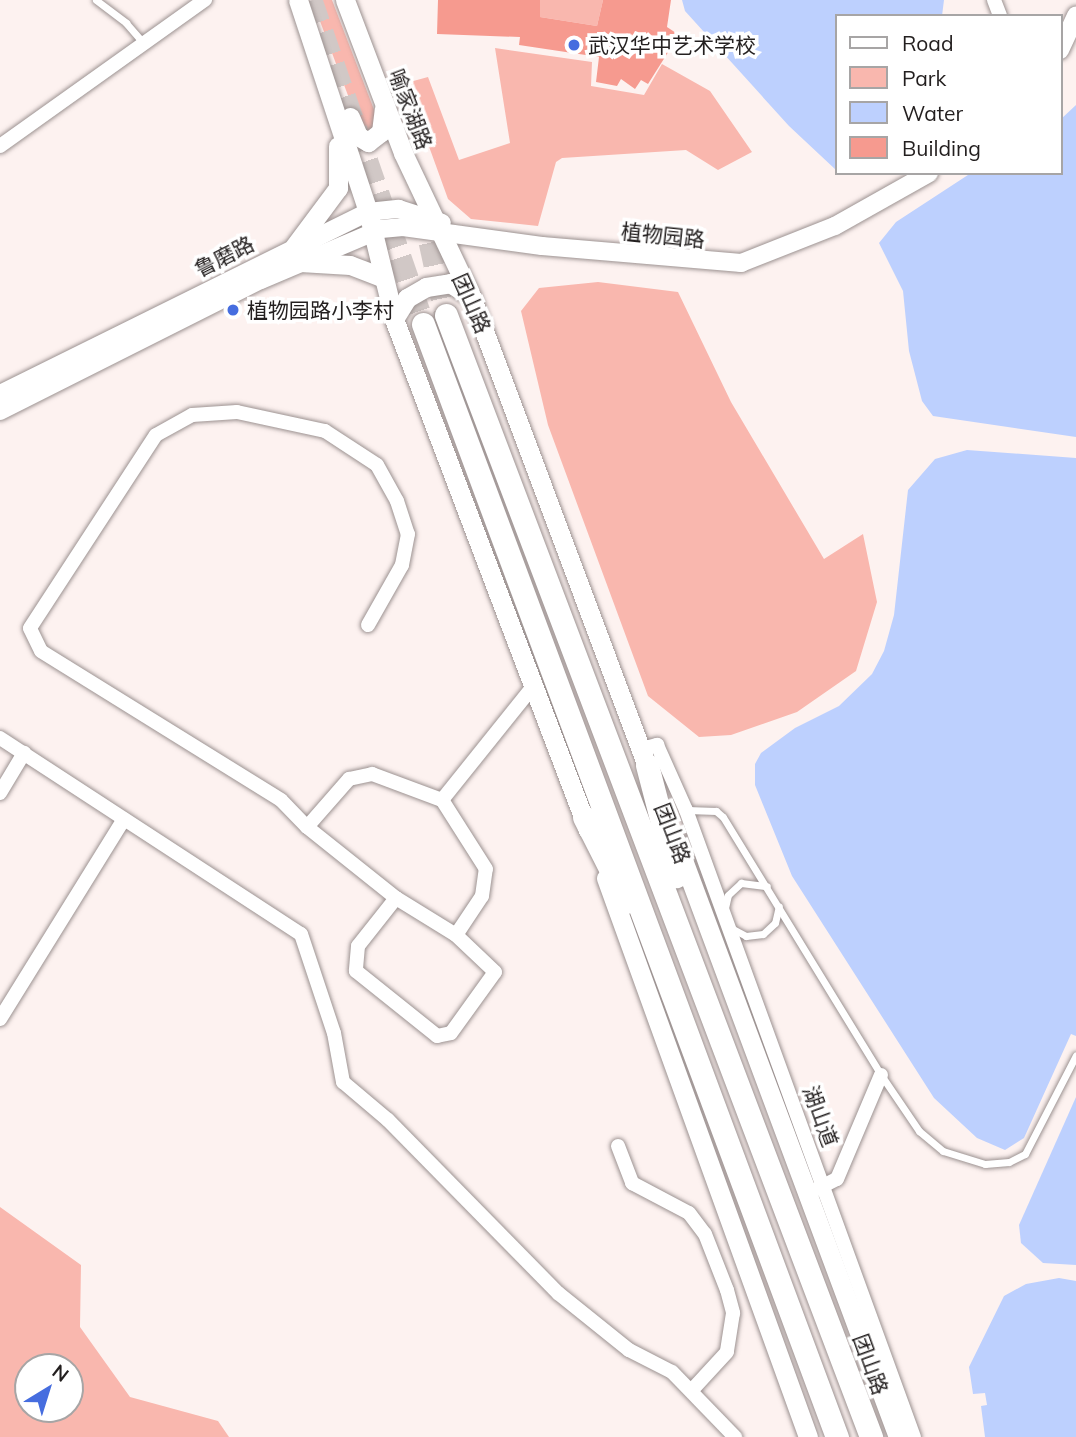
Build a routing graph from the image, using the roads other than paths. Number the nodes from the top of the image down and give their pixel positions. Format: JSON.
{"nodes":[{"id":1,"x":96,"y":0,"type":"edge"},
{"id":2,"x":205,"y":0,"type":"edge"},
{"id":3,"x":298,"y":0,"type":"edge"},
{"id":4,"x":345,"y":0,"type":"edge"},
{"id":5,"x":1076,"y":15,"type":"edge"},
{"id":6,"x":144,"y":44,"type":"junction"},
{"id":7,"x":1062,"y":46,"type":"edge"},
{"id":8,"x":330,"y":89,"type":"junction"},
{"id":9,"x":383,"y":101,"type":"junction"},
{"id":10,"x":0,"y":146,"type":"edge"},
{"id":11,"x":925,"y":175,"type":"edge"},
{"id":12,"x":368,"y":212,"type":"junction"},
{"id":13,"x":438,"y":226,"type":"junction"},
{"id":14,"x":373,"y":231,"type":"junction"},
{"id":15,"x":297,"y":255,"type":"junction"},
{"id":16,"x":384,"y":278,"type":"junction"},
{"id":17,"x":471,"y":296,"type":"junction"},
{"id":18,"x":446,"y":315,"type":"tunnel mouth"},
{"id":19,"x":394,"y":319,"type":"junction"},
{"id":20,"x":423,"y":324,"type":"tunnel mouth"},
{"id":21,"x":0,"y":394,"type":"edge"},
{"id":22,"x":0,"y":411,"type":"edge"},
{"id":23,"x":368,"y":625,"type":"dead end"},
{"id":24,"x":535,"y":684,"type":"junction"},
{"id":25,"x":0,"y":738,"type":"edge"},
{"id":26,"x":24,"y":753,"type":"junction"},
{"id":27,"x":645,"y":757,"type":"junction"},
{"id":28,"x":0,"y":793,"type":"edge"},
{"id":29,"x":442,"y":800,"type":"junction"},
{"id":30,"x":686,"y":810,"type":"junction"},
{"id":31,"x":584,"y":817,"type":"junction"},
{"id":32,"x":124,"y":819,"type":"junction"},
{"id":33,"x":306,"y":827,"type":"junction"},
{"id":34,"x":767,"y":886,"type":"junction"},
{"id":35,"x":396,"y":898,"type":"junction"},
{"id":36,"x":779,"y":906,"type":"junction"},
{"id":37,"x":724,"y":911,"type":"junction"},
{"id":38,"x":730,"y":927,"type":"junction"},
{"id":39,"x":456,"y":935,"type":"junction"},
{"id":40,"x":706,"y":994,"type":"junction"},
{"id":41,"x":677,"y":998,"type":"junction"},
{"id":42,"x":0,"y":1019,"type":"edge"},
{"id":43,"x":1076,"y":1055,"type":"edge"},
{"id":44,"x":881,"y":1075,"type":"junction"},
{"id":45,"x":618,"y":1146,"type":"dead end"},
{"id":46,"x":816,"y":1189,"type":"junction"},
{"id":47,"x":693,"y":1389,"type":"junction"},
{"id":48,"x":804,"y":1434,"type":"edge"},
{"id":49,"x":735,"y":1437,"type":"edge"},
{"id":50,"x":834,"y":1437,"type":"edge"},
{"id":51,"x":871,"y":1437,"type":"edge"},
{"id":52,"x":898,"y":1437,"type":"edge"},
{"id":53,"x":915,"y":1437,"type":"edge"}],
"edges":[{"from":1,"to":6,"type":"lane"},
{"from":2,"to":6,"type":"street"},
{"from":3,"to":8,"type":"main road"},
{"from":4,"to":9,"type":"main road","name":"喻家湖路"},
{"from":5,"to":7,"type":"street"},
{"from":6,"to":10,"type":"street"},
{"from":8,"to":9,"type":"main road"},
{"from":8,"to":12,"type":"main road"},
{"from":8,"to":15,"type":"main road"},
{"from":9,"to":13,"type":"main road","name":"喻家湖路"},
{"from":11,"to":13,"type":"street","name":"植物园路"},
{"from":12,"to":13,"type":"street","name":"鲁磨路"},
{"from":12,"to":14,"type":"main road"},
{"from":12,"to":15,"type":"street","name":"鲁磨路"},
{"from":13,"to":14,"type":"street","name":"植物园路"},
{"from":13,"to":17,"type":"main road","name":"团山路"},
{"from":14,"to":15,"type":"street","name":"鲁磨路"},
{"from":14,"to":16,"type":"main road"},
{"from":15,"to":16,"type":"main road"},
{"from":15,"to":21,"type":"street","name":"鲁磨路"},
{"from":15,"to":22,"type":"street","name":"鲁磨路"},
{"from":16,"to":19,"type":"main road"},
{"from":17,"to":19,"type":"main road"},
{"from":17,"to":27,"type":"main road","name":"团山路"},
{"from":18,"to":40,"type":"highway","name":"团山路"},
{"from":19,"to":24,"type":"main road"},
{"from":20,"to":41,"type":"highway"},
{"from":23,"to":33,"type":"street"},
{"from":24,"to":29,"type":"street"},
{"from":24,"to":31,"type":"main road"},
{"from":25,"to":26,"type":"street"},
{"from":26,"to":28,"type":"street"},
{"from":26,"to":32,"type":"street"},
{"from":27,"to":30,"type":"street","name":"湖山道"},
{"from":27,"to":40,"type":"highway"},
{"from":27,"to":46,"type":"main road","name":"团山路"},
{"from":29,"to":33,"type":"street"},
{"from":29,"to":39,"type":"street"},
{"from":30,"to":34,"type":"lane"},
{"from":30,"to":37,"type":"street","name":"湖山道"},
{"from":31,"to":41,"type":"highway"},
{"from":31,"to":48,"type":"main road"},
{"from":32,"to":42,"type":"street"},
{"from":32,"to":47,"type":"street"},
{"from":33,"to":35,"type":"street"},
{"from":34,"to":36,"type":"lane"},
{"from":34,"to":37,"type":"lane"},
{"from":35,"to":39,"type":"street"},
{"from":35,"to":39,"type":"street"},
{"from":36,"to":38,"type":"lane"},
{"from":36,"to":44,"type":"lane"},
{"from":37,"to":38,"type":"street","name":"湖山道"},
{"from":38,"to":46,"type":"street","name":"湖山道"},
{"from":40,"to":51,"type":"highway","name":"团山路"},
{"from":41,"to":50,"type":"highway"},
{"from":43,"to":44,"type":"lane"},
{"from":44,"to":46,"type":"street"},
{"from":45,"to":47,"type":"street"},
{"from":46,"to":52,"type":"main road","name":"团山路"},
{"from":46,"to":53,"type":"street","name":"湖山道"},
{"from":47,"to":49,"type":"street"}]}
